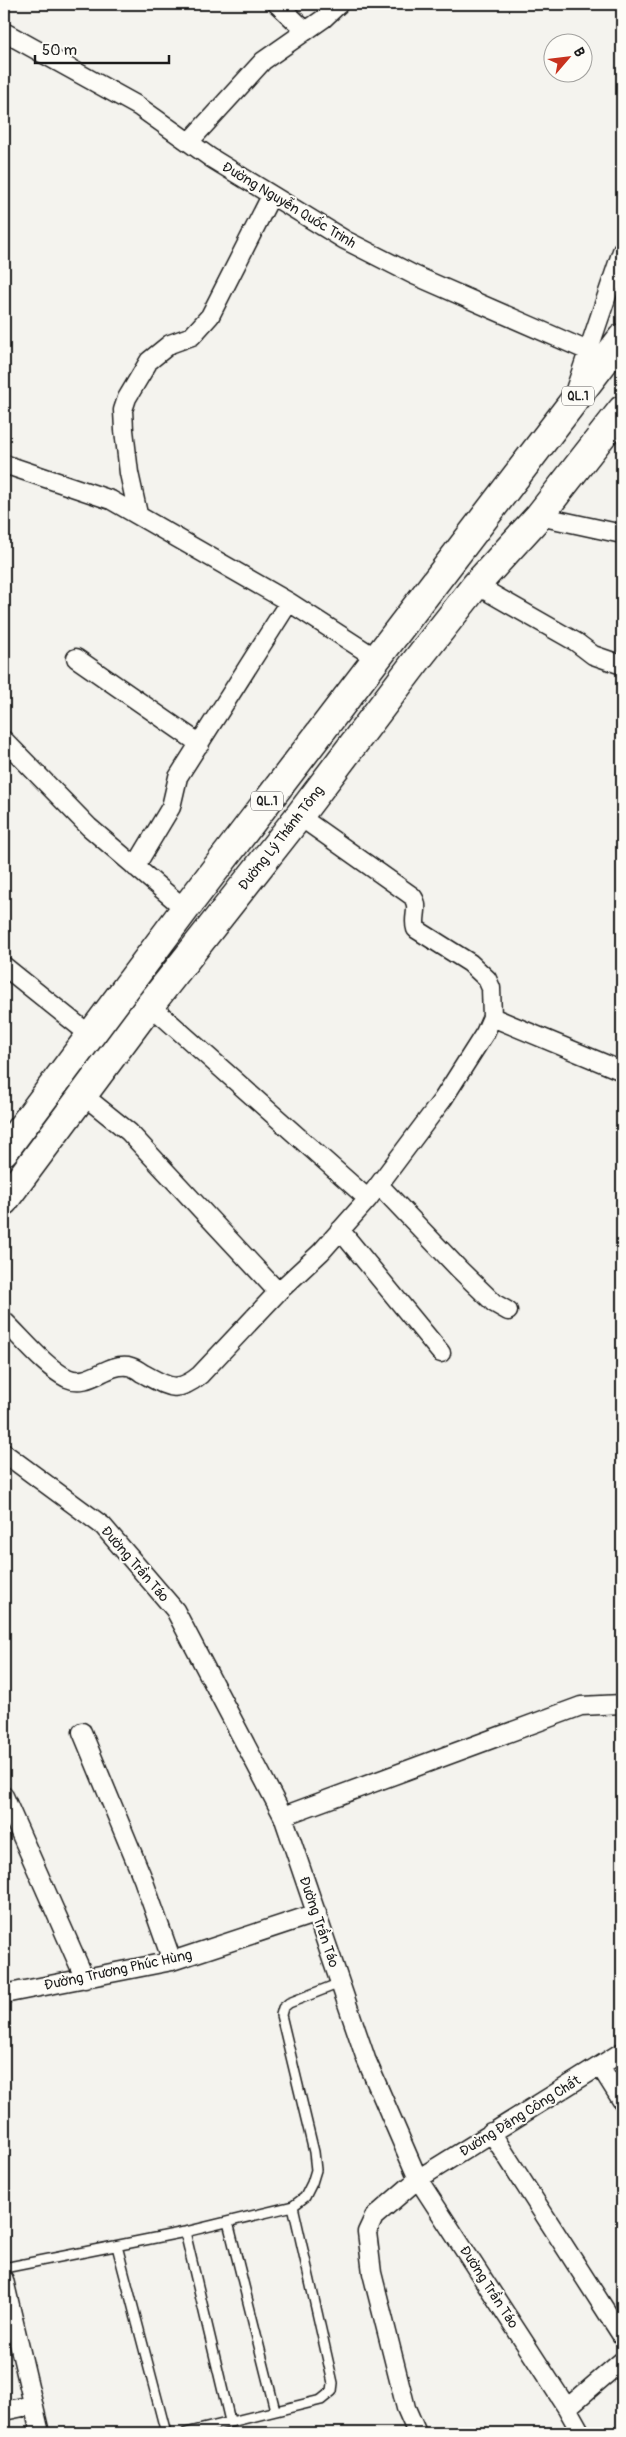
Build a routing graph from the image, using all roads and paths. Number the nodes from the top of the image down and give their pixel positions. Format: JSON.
{"nodes":[{"id":1,"x":277,"y":4,"type":"edge"},
{"id":2,"x":338,"y":4,"type":"edge"},
{"id":3,"x":306,"y":31,"type":"junction"},
{"id":4,"x":6,"y":38,"type":"edge"},
{"id":5,"x":189,"y":142,"type":"junction"},
{"id":6,"x":271,"y":196,"type":"junction"},
{"id":7,"x":622,"y":251,"type":"edge"},
{"id":8,"x":622,"y":338,"type":"edge"},
{"id":9,"x":588,"y":351,"type":"junction"},
{"id":10,"x":570,"y":406,"type":"junction"},
{"id":11,"x":622,"y":410,"type":"edge"},
{"id":12,"x":4,"y":464,"type":"edge"},
{"id":13,"x":138,"y":514,"type":"junction"},
{"id":14,"x":539,"y":516,"type":"junction"},
{"id":15,"x":622,"y":534,"type":"edge"},
{"id":16,"x":476,"y":585,"type":"junction"},
{"id":17,"x":289,"y":602,"type":"junction"},
{"id":18,"x":365,"y":650,"type":"dead end"},
{"id":19,"x":76,"y":658,"type":"dead end"},
{"id":20,"x":622,"y":665,"type":"edge"},
{"id":21,"x":4,"y":740,"type":"edge"},
{"id":22,"x":200,"y":744,"type":"junction"},
{"id":23,"x":299,"y":816,"type":"junction"},
{"id":24,"x":135,"y":867,"type":"junction"},
{"id":25,"x":185,"y":909,"type":"junction"},
{"id":26,"x":4,"y":966,"type":"edge"},
{"id":27,"x":150,"y":1004,"type":"junction"},
{"id":28,"x":492,"y":1017,"type":"junction"},
{"id":29,"x":90,"y":1035,"type":"junction"},
{"id":30,"x":622,"y":1071,"type":"edge"},
{"id":31,"x":83,"y":1095,"type":"junction"},
{"id":32,"x":4,"y":1151,"type":"edge"},
{"id":33,"x":373,"y":1192,"type":"junction"},
{"id":34,"x":4,"y":1201,"type":"edge"},
{"id":35,"x":340,"y":1230,"type":"junction"},
{"id":36,"x":278,"y":1292,"type":"junction"},
{"id":37,"x":508,"y":1311,"type":"dead end"},
{"id":38,"x":4,"y":1321,"type":"edge"},
{"id":39,"x":441,"y":1353,"type":"dead end"},
{"id":40,"x":4,"y":1453,"type":"edge"},
{"id":41,"x":622,"y":1704,"type":"edge"},
{"id":42,"x":82,"y":1732,"type":"dead end"},
{"id":43,"x":4,"y":1796,"type":"edge"},
{"id":44,"x":282,"y":1816,"type":"junction"},
{"id":45,"x":316,"y":1913,"type":"junction"},
{"id":46,"x":172,"y":1961,"type":"junction"},
{"id":47,"x":85,"y":1979,"type":"junction"},
{"id":48,"x":340,"y":1983,"type":"junction"},
{"id":49,"x":4,"y":1994,"type":"edge"},
{"id":50,"x":622,"y":2052,"type":"edge"},
{"id":51,"x":600,"y":2066,"type":"junction"},
{"id":52,"x":622,"y":2101,"type":"edge"},
{"id":53,"x":491,"y":2132,"type":"junction"},
{"id":54,"x":418,"y":2179,"type":"junction"},
{"id":55,"x":293,"y":2206,"type":"junction"},
{"id":56,"x":228,"y":2222,"type":"junction"},
{"id":57,"x":185,"y":2232,"type":"junction"},
{"id":58,"x":117,"y":2246,"type":"junction"},
{"id":59,"x":4,"y":2268,"type":"edge"},
{"id":60,"x":4,"y":2280,"type":"edge"},
{"id":61,"x":622,"y":2336,"type":"edge"},
{"id":62,"x":622,"y":2361,"type":"edge"},
{"id":63,"x":32,"y":2405,"type":"junction"},
{"id":64,"x":567,"y":2408,"type":"junction"},
{"id":65,"x":275,"y":2410,"type":"junction"},
{"id":66,"x":4,"y":2411,"type":"edge"},
{"id":67,"x":230,"y":2421,"type":"junction"},
{"id":68,"x":40,"y":2433,"type":"edge"},
{"id":69,"x":166,"y":2433,"type":"edge"},
{"id":70,"x":186,"y":2433,"type":"edge"},
{"id":71,"x":417,"y":2433,"type":"edge"},
{"id":72,"x":581,"y":2433,"type":"edge"}],
"edges":[{"from":1,"to":3,"type":"street"},
{"from":2,"to":3,"type":"street"},
{"from":3,"to":5,"type":"street"},
{"from":4,"to":5,"type":"street","name":"Đường Nguyễn Quốc Trinh"},
{"from":5,"to":6,"type":"street","name":"Đường Nguyễn Quốc Trinh"},
{"from":6,"to":9,"type":"street","name":"Đường Nguyễn Quốc Trinh"},
{"from":6,"to":13,"type":"street"},
{"from":7,"to":9,"type":"street"},
{"from":8,"to":10,"type":"main road","number":"QL.1"},
{"from":9,"to":10,"type":"street"},
{"from":10,"to":25,"type":"main road","number":"QL.1"},
{"from":11,"to":14,"type":"main road","name":"Đường Lý Thánh Tông","number":"QL.1"},
{"from":12,"to":13,"type":"street"},
{"from":13,"to":17,"type":"street"},
{"from":14,"to":15,"type":"street"},
{"from":14,"to":16,"type":"main road","name":"Đường Lý Thánh Tông","number":"QL.1"},
{"from":16,"to":20,"type":"street"},
{"from":16,"to":23,"type":"main road","name":"Đường Lý Thánh Tông","number":"QL.1"},
{"from":17,"to":18,"type":"street"},
{"from":17,"to":22,"type":"street"},
{"from":19,"to":22,"type":"street"},
{"from":21,"to":24,"type":"street"},
{"from":22,"to":24,"type":"street"},
{"from":23,"to":27,"type":"main road","name":"Đường Lý Thánh Tông","number":"QL.1"},
{"from":23,"to":28,"type":"street"},
{"from":24,"to":25,"type":"street"},
{"from":25,"to":29,"type":"main road","number":"QL.1"},
{"from":26,"to":29,"type":"street"},
{"from":27,"to":31,"type":"main road","name":"Đường Lý Thánh Tông","number":"QL.1"},
{"from":27,"to":33,"type":"street"},
{"from":28,"to":30,"type":"street"},
{"from":28,"to":33,"type":"street"},
{"from":29,"to":32,"type":"main road","number":"QL.1"},
{"from":31,"to":34,"type":"main road","name":"Đường Lý Thánh Tông","number":"QL.1"},
{"from":31,"to":36,"type":"street"},
{"from":33,"to":35,"type":"street"},
{"from":33,"to":37,"type":"street"},
{"from":35,"to":36,"type":"street"},
{"from":35,"to":39,"type":"street"},
{"from":36,"to":38,"type":"street"},
{"from":40,"to":44,"type":"street","name":"Đường Trần Táo"},
{"from":41,"to":44,"type":"street"},
{"from":42,"to":46,"type":"street"},
{"from":43,"to":47,"type":"street"},
{"from":44,"to":45,"type":"street","name":"Đường Trần Táo"},
{"from":45,"to":46,"type":"street","name":"Đường Trương Phúc Hùng"},
{"from":45,"to":48,"type":"street","name":"Đường Trần Táo"},
{"from":46,"to":47,"type":"street","name":"Đường Trương Phúc Hùng"},
{"from":47,"to":49,"type":"street","name":"Đường Trương Phúc Hùng"},
{"from":48,"to":54,"type":"street","name":"Đường Trần Táo"},
{"from":48,"to":55,"type":"lane"},
{"from":50,"to":51,"type":"street","name":"Đường Đặng Công Chất"},
{"from":51,"to":52,"type":"street"},
{"from":51,"to":53,"type":"street","name":"Đường Đặng Công Chất"},
{"from":53,"to":54,"type":"street","name":"Đường Đặng Công Chất"},
{"from":53,"to":61,"type":"street"},
{"from":54,"to":64,"type":"street","name":"Đường Trần Táo"},
{"from":54,"to":71,"type":"street","name":"Đường Đặng Công Chất"},
{"from":55,"to":56,"type":"lane"},
{"from":55,"to":65,"type":"lane"},
{"from":56,"to":57,"type":"lane"},
{"from":56,"to":65,"type":"lane"},
{"from":57,"to":58,"type":"lane"},
{"from":57,"to":67,"type":"lane"},
{"from":58,"to":59,"type":"lane"},
{"from":58,"to":69,"type":"lane"},
{"from":60,"to":63,"type":"street"},
{"from":62,"to":64,"type":"street"},
{"from":63,"to":66,"type":"street"},
{"from":63,"to":68,"type":"street"},
{"from":64,"to":72,"type":"street","name":"Đường Trần Táo"},
{"from":65,"to":67,"type":"lane"},
{"from":67,"to":70,"type":"lane"}]}
